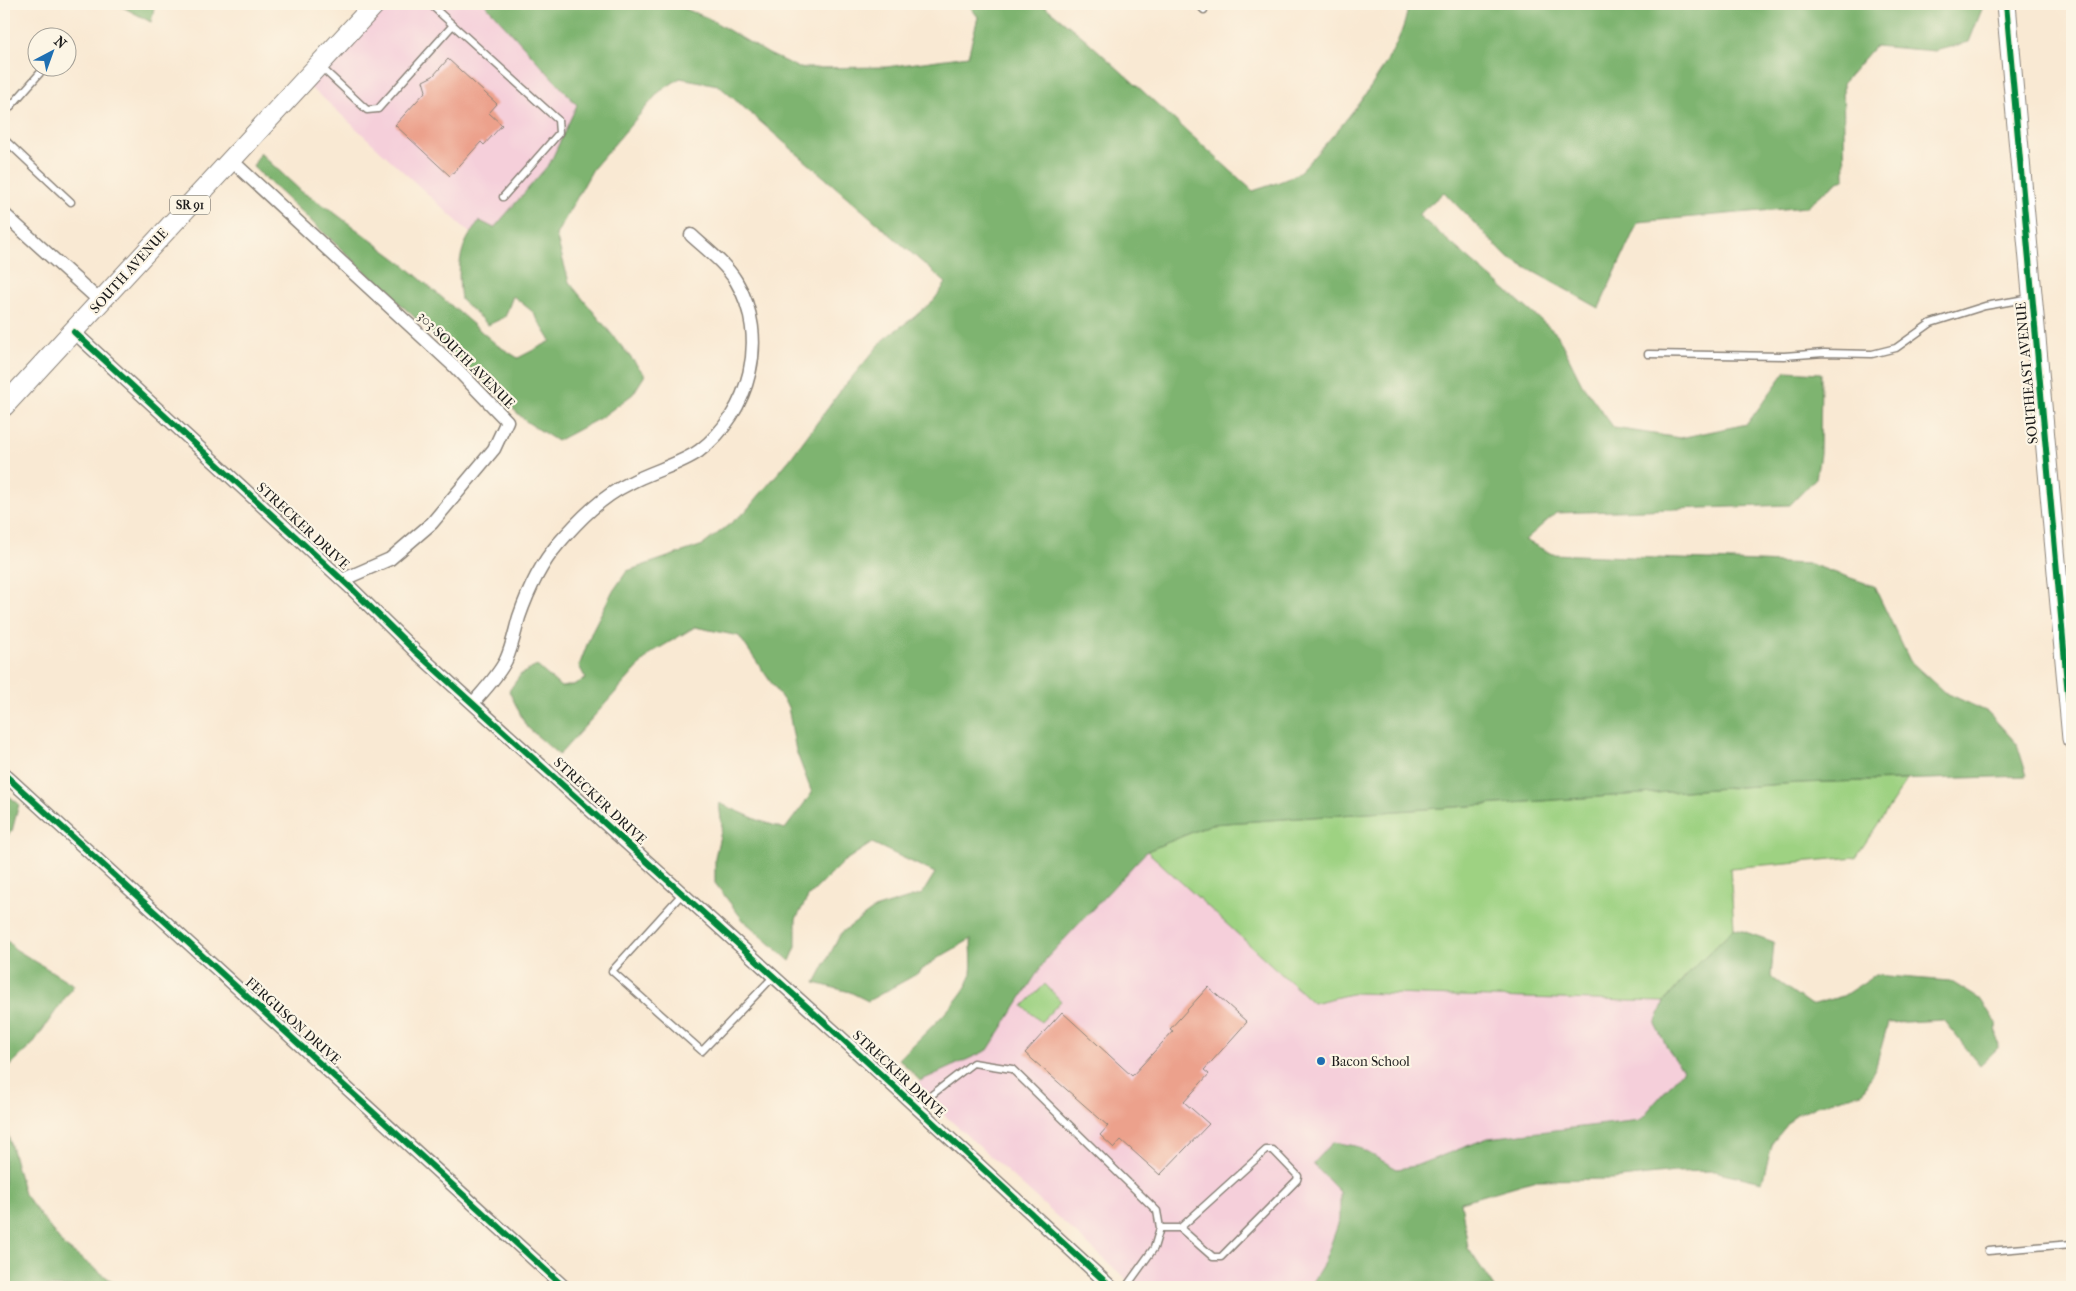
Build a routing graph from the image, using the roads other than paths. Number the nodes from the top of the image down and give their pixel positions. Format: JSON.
{"nodes":[{"id":1,"x":375,"y":4,"type":"edge"},
{"id":2,"x":430,"y":4,"type":"edge"},
{"id":3,"x":1198,"y":4,"type":"edge"},
{"id":4,"x":2006,"y":4,"type":"edge"},
{"id":5,"x":1204,"y":10,"type":"dead end"},
{"id":6,"x":453,"y":25,"type":"junction"},
{"id":7,"x":318,"y":65,"type":"junction"},
{"id":8,"x":36,"y":78,"type":"edge"},
{"id":9,"x":4,"y":114,"type":"edge"},
{"id":10,"x":4,"y":139,"type":"edge"},
{"id":11,"x":231,"y":160,"type":"junction"},
{"id":12,"x":503,"y":197,"type":"dead end"},
{"id":13,"x":71,"y":202,"type":"dead end"},
{"id":14,"x":4,"y":214,"type":"edge"},
{"id":15,"x":691,"y":235,"type":"dead end"},
{"id":16,"x":2033,"y":298,"type":"junction"},
{"id":17,"x":101,"y":302,"type":"junction"},
{"id":18,"x":74,"y":332,"type":"junction"},
{"id":19,"x":1648,"y":354,"type":"dead end"},
{"id":20,"x":4,"y":406,"type":"edge"},
{"id":21,"x":342,"y":580,"type":"junction"},
{"id":22,"x":474,"y":702,"type":"junction"},
{"id":23,"x":2072,"y":739,"type":"edge"},
{"id":24,"x":4,"y":774,"type":"edge"},
{"id":25,"x":682,"y":894,"type":"junction"},
{"id":26,"x":774,"y":976,"type":"junction"},
{"id":27,"x":916,"y":1107,"type":"junction"},
{"id":28,"x":1160,"y":1228,"type":"junction"},
{"id":29,"x":1180,"y":1228,"type":"junction"},
{"id":30,"x":2072,"y":1244,"type":"edge"},
{"id":31,"x":1988,"y":1251,"type":"dead end"},
{"id":32,"x":564,"y":1287,"type":"edge"},
{"id":33,"x":1111,"y":1287,"type":"edge"},
{"id":34,"x":1126,"y":1287,"type":"edge"}],
"edges":[{"from":1,"to":7,"type":"main road","name":"SOUTH AVENUE","number":"SR 91"},
{"from":2,"to":6,"type":"lane"},
{"from":3,"to":5,"type":"lane"},
{"from":4,"to":16,"type":"street","name":"SOUTHEAST AVENUE"},
{"from":6,"to":7,"type":"lane"},
{"from":6,"to":12,"type":"lane"},
{"from":7,"to":11,"type":"main road","name":"SOUTH AVENUE","number":"SR 91"},
{"from":8,"to":9,"type":"lane"},
{"from":10,"to":13,"type":"lane"},
{"from":11,"to":17,"type":"main road","name":"SOUTH AVENUE","number":"SR 91"},
{"from":11,"to":21,"type":"street","name":"303 SOUTH AVENUE"},
{"from":14,"to":17,"type":"street"},
{"from":15,"to":22,"type":"street"},
{"from":16,"to":19,"type":"lane"},
{"from":16,"to":23,"type":"street","name":"SOUTHEAST AVENUE"},
{"from":17,"to":18,"type":"main road","name":"SOUTH AVENUE","number":"SR 91"},
{"from":18,"to":20,"type":"main road","name":"SOUTH AVENUE","number":"SR 91"},
{"from":18,"to":21,"type":"street","name":"STRECKER DRIVE"},
{"from":21,"to":22,"type":"street","name":"STRECKER DRIVE"},
{"from":22,"to":25,"type":"street","name":"STRECKER DRIVE"},
{"from":24,"to":32,"type":"street","name":"FERGUSON DRIVE"},
{"from":25,"to":26,"type":"street","name":"STRECKER DRIVE"},
{"from":25,"to":26,"type":"lane"},
{"from":26,"to":27,"type":"street","name":"STRECKER DRIVE"},
{"from":27,"to":28,"type":"lane"},
{"from":27,"to":33,"type":"street","name":"STRECKER DRIVE"},
{"from":28,"to":29,"type":"lane"},
{"from":28,"to":34,"type":"lane"},
{"from":29,"to":29,"type":"lane"},
{"from":30,"to":31,"type":"lane"}]}
